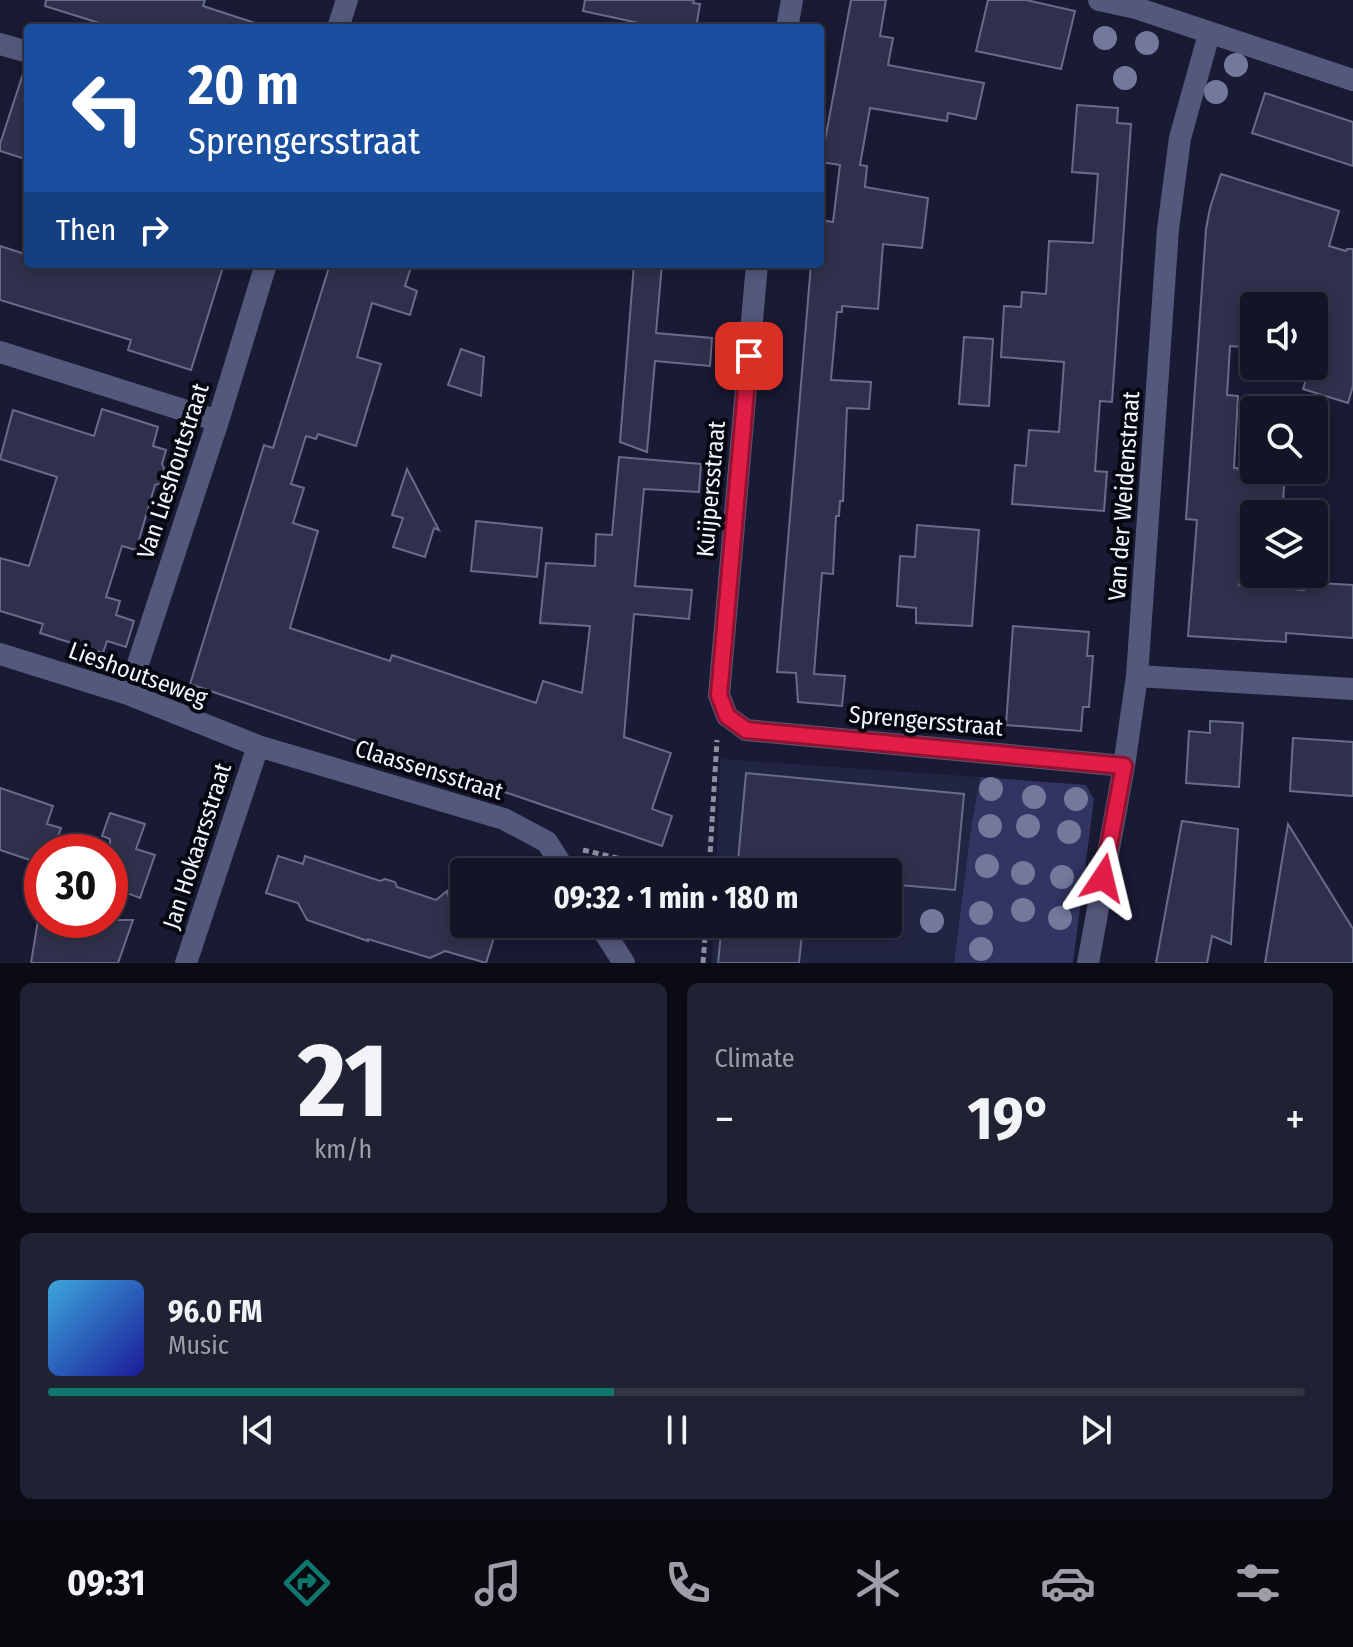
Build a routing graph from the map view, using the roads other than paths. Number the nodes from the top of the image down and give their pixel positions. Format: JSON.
{"nodes":[{"id":1,"x":347,"y":0,"type":"edge"},
{"id":2,"x":792,"y":0,"type":"edge"},
{"id":3,"x":1099,"y":0,"type":"edge"},
{"id":4,"x":1137,"y":4,"type":"edge"},
{"id":5,"x":339,"y":24,"type":"edge"},
{"id":6,"x":788,"y":24,"type":"edge"},
{"id":7,"x":1209,"y":34,"type":"junction"},
{"id":8,"x":0,"y":44,"type":"edge"},
{"id":9,"x":24,"y":51,"type":"edge"},
{"id":10,"x":1353,"y":80,"type":"edge"},
{"id":11,"x":265,"y":268,"type":"edge"},
{"id":12,"x":757,"y":268,"type":"edge"},
{"id":13,"x":0,"y":352,"type":"edge"},
{"id":14,"x":218,"y":421,"type":"junction"},
{"id":15,"x":0,"y":654,"type":"edge"},
{"id":16,"x":1137,"y":676,"type":"junction"},
{"id":17,"x":1353,"y":689,"type":"edge"},
{"id":18,"x":128,"y":694,"type":"junction"},
{"id":19,"x":727,"y":716,"type":"joint"},
{"id":20,"x":258,"y":746,"type":"junction"},
{"id":21,"x":1124,"y":766,"type":"junction"},
{"id":22,"x":557,"y":858,"type":"edge"},
{"id":23,"x":608,"y":938,"type":"edge"},
{"id":24,"x":186,"y":963,"type":"edge"},
{"id":25,"x":624,"y":963,"type":"edge"},
{"id":26,"x":1088,"y":963,"type":"edge"}],
"edges":[{"from":1,"to":5,"type":"street"},
{"from":2,"to":6,"type":"street"},
{"from":3,"to":4,"type":"street"},
{"from":4,"to":7,"type":"street"},
{"from":7,"to":10,"type":"street"},
{"from":7,"to":16,"type":"street","name":"Van der Weidenstraat"},
{"from":8,"to":9,"type":"street"},
{"from":11,"to":14,"type":"street","name":"Van Lieshoutstraat"},
{"from":12,"to":19,"type":"street","name":"Kuijpersstraat"},
{"from":13,"to":14,"type":"street"},
{"from":14,"to":18,"type":"street","name":"Van Lieshoutstraat"},
{"from":15,"to":18,"type":"street","name":"Lieshoutseweg"},
{"from":16,"to":17,"type":"street"},
{"from":16,"to":21,"type":"street","name":"Van der Weidenstraat"},
{"from":18,"to":20,"type":"street","name":"Lieshoutseweg"},
{"from":19,"to":21,"type":"street","name":"Sprengersstraat"},
{"from":20,"to":22,"type":"street","name":"Claassensstraat"},
{"from":20,"to":24,"type":"street","name":"Jan Hokaarsstraat"},
{"from":21,"to":26,"type":"street","name":"Van der Weidenstraat"},
{"from":23,"to":25,"type":"street"}]}
